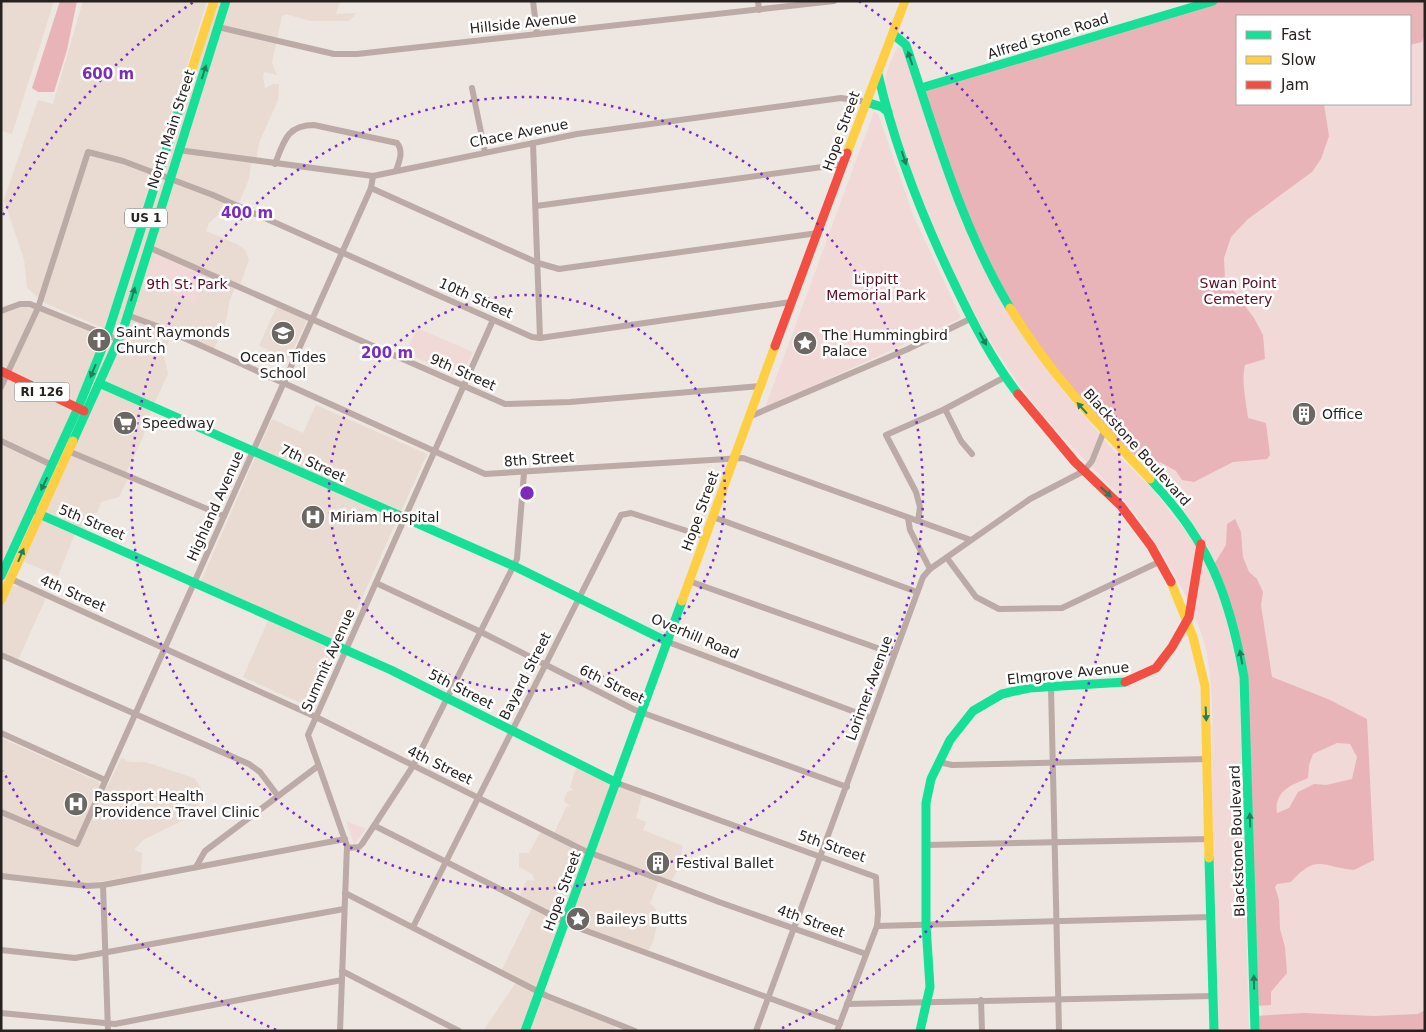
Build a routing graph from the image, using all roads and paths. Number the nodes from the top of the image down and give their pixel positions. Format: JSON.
{"nodes":[{"id":1,"x":214,"y":1,"type":"edge"},
{"id":2,"x":226,"y":1,"type":"edge"},
{"id":3,"x":533,"y":1,"type":"edge"},
{"id":4,"x":758,"y":1,"type":"edge"},
{"id":5,"x":834,"y":1,"type":"edge"},
{"id":6,"x":905,"y":1,"type":"edge"},
{"id":7,"x":1213,"y":1,"type":"edge"},
{"id":8,"x":1190,"y":4,"type":"edge"},
{"id":9,"x":759,"y":10,"type":"junction"},
{"id":10,"x":207,"y":26,"type":"junction"},
{"id":11,"x":218,"y":26,"type":"junction"},
{"id":12,"x":537,"y":34,"type":"junction"},
{"id":13,"x":893,"y":34,"type":"junction"},
{"id":14,"x":878,"y":73,"type":"junction"},
{"id":15,"x":472,"y":88,"type":"dead end"},
{"id":16,"x":921,"y":88,"type":"junction"},
{"id":17,"x":866,"y":102,"type":"junction"},
{"id":18,"x":888,"y":112,"type":"junction"},
{"id":19,"x":533,"y":143,"type":"junction"},
{"id":20,"x":178,"y":150,"type":"junction"},
{"id":21,"x":486,"y":152,"type":"junction"},
{"id":22,"x":275,"y":164,"type":"junction"},
{"id":23,"x":844,"y":164,"type":"junction"},
{"id":24,"x":396,"y":171,"type":"junction"},
{"id":25,"x":160,"y":175,"type":"junction"},
{"id":26,"x":373,"y":176,"type":"junction"},
{"id":27,"x":169,"y":178,"type":"junction"},
{"id":28,"x":371,"y":188,"type":"junction"},
{"id":29,"x":536,"y":206,"type":"junction"},
{"id":30,"x":819,"y":233,"type":"junction"},
{"id":31,"x":148,"y":247,"type":"junction"},
{"id":32,"x":342,"y":252,"type":"junction"},
{"id":33,"x":538,"y":263,"type":"junction"},
{"id":34,"x":791,"y":302,"type":"junction"},
{"id":35,"x":38,"y":308,"type":"junction"},
{"id":36,"x":1,"y":311,"type":"edge"},
{"id":37,"x":127,"y":315,"type":"junction"},
{"id":38,"x":972,"y":318,"type":"junction"},
{"id":39,"x":313,"y":319,"type":"junction"},
{"id":40,"x":494,"y":320,"type":"junction"},
{"id":41,"x":107,"y":336,"type":"junction"},
{"id":42,"x":540,"y":338,"type":"junction"},
{"id":43,"x":119,"y":340,"type":"junction"},
{"id":44,"x":3,"y":373,"type":"edge"},
{"id":45,"x":1005,"y":377,"type":"junction"},
{"id":46,"x":101,"y":384,"type":"junction"},
{"id":47,"x":284,"y":384,"type":"junction"},
{"id":48,"x":464,"y":386,"type":"junction"},
{"id":49,"x":761,"y":386,"type":"junction"},
{"id":50,"x":1,"y":387,"type":"edge"},
{"id":51,"x":78,"y":408,"type":"junction"},
{"id":52,"x":945,"y":409,"type":"junction"},
{"id":53,"x":87,"y":412,"type":"junction"},
{"id":54,"x":751,"y":416,"type":"junction"},
{"id":55,"x":1104,"y":431,"type":"junction"},
{"id":56,"x":1,"y":441,"type":"edge"},
{"id":57,"x":68,"y":450,"type":"junction"},
{"id":58,"x":253,"y":450,"type":"junction"},
{"id":59,"x":435,"y":452,"type":"junction"},
{"id":60,"x":972,"y":454,"type":"dead end"},
{"id":61,"x":735,"y":459,"type":"junction"},
{"id":62,"x":52,"y":465,"type":"junction"},
{"id":63,"x":1084,"y":471,"type":"junction"},
{"id":64,"x":524,"y":473,"type":"junction"},
{"id":65,"x":39,"y":514,"type":"junction"},
{"id":66,"x":224,"y":516,"type":"junction"},
{"id":67,"x":712,"y":517,"type":"junction"},
{"id":68,"x":405,"y":518,"type":"junction"},
{"id":69,"x":908,"y":518,"type":"junction"},
{"id":70,"x":918,"y":522,"type":"junction"},
{"id":71,"x":706,"y":537,"type":"junction"},
{"id":72,"x":971,"y":540,"type":"junction"},
{"id":73,"x":1201,"y":544,"type":"junction"},
{"id":74,"x":947,"y":558,"type":"junction"},
{"id":75,"x":1161,"y":561,"type":"junction"},
{"id":76,"x":514,"y":566,"type":"junction"},
{"id":77,"x":930,"y":569,"type":"junction"},
{"id":78,"x":6,"y":577,"type":"edge"},
{"id":79,"x":689,"y":581,"type":"junction"},
{"id":80,"x":195,"y":583,"type":"junction"},
{"id":81,"x":376,"y":584,"type":"junction"},
{"id":82,"x":917,"y":592,"type":"junction"},
{"id":83,"x":578,"y":598,"type":"junction"},
{"id":84,"x":1,"y":600,"type":"edge"},
{"id":85,"x":1187,"y":619,"type":"junction"},
{"id":86,"x":480,"y":632,"type":"junction"},
{"id":87,"x":668,"y":642,"type":"junction"},
{"id":88,"x":164,"y":648,"type":"junction"},
{"id":89,"x":346,"y":650,"type":"junction"},
{"id":90,"x":894,"y":654,"type":"junction"},
{"id":91,"x":1,"y":655,"type":"edge"},
{"id":92,"x":545,"y":665,"type":"junction"},
{"id":93,"x":1051,"y":687,"type":"junction"},
{"id":94,"x":447,"y":697,"type":"junction"},
{"id":95,"x":643,"y":712,"type":"junction"},
{"id":96,"x":136,"y":714,"type":"junction"},
{"id":97,"x":316,"y":717,"type":"junction"},
{"id":98,"x":871,"y":718,"type":"junction"},
{"id":99,"x":512,"y":730,"type":"junction"},
{"id":100,"x":1,"y":733,"type":"edge"},
{"id":101,"x":1208,"y":759,"type":"junction"},
{"id":102,"x":939,"y":762,"type":"junction"},
{"id":103,"x":1053,"y":763,"type":"junction"},
{"id":104,"x":318,"y":766,"type":"junction"},
{"id":105,"x":414,"y":766,"type":"junction"},
{"id":106,"x":105,"y":780,"type":"junction"},
{"id":107,"x":617,"y":783,"type":"junction"},
{"id":108,"x":847,"y":787,"type":"junction"},
{"id":109,"x":278,"y":796,"type":"junction"},
{"id":110,"x":478,"y":798,"type":"junction"},
{"id":111,"x":1,"y":812,"type":"edge"},
{"id":112,"x":375,"y":826,"type":"junction"},
{"id":113,"x":345,"y":839,"type":"junction"},
{"id":114,"x":1210,"y":840,"type":"junction"},
{"id":115,"x":1055,"y":842,"type":"junction"},
{"id":116,"x":926,"y":845,"type":"junction"},
{"id":117,"x":347,"y":848,"type":"junction"},
{"id":118,"x":591,"y":853,"type":"junction"},
{"id":119,"x":821,"y":858,"type":"junction"},
{"id":120,"x":446,"y":861,"type":"junction"},
{"id":121,"x":196,"y":867,"type":"junction"},
{"id":122,"x":1,"y":876,"type":"edge"},
{"id":123,"x":103,"y":885,"type":"junction"},
{"id":124,"x":345,"y":893,"type":"junction"},
{"id":125,"x":344,"y":909,"type":"junction"},
{"id":126,"x":1212,"y":917,"type":"junction"},
{"id":127,"x":1057,"y":921,"type":"junction"},
{"id":128,"x":566,"y":922,"type":"junction"},
{"id":129,"x":926,"y":925,"type":"junction"},
{"id":130,"x":876,"y":926,"type":"junction"},
{"id":131,"x":413,"y":928,"type":"junction"},
{"id":132,"x":795,"y":928,"type":"junction"},
{"id":133,"x":1,"y":950,"type":"edge"},
{"id":134,"x":105,"y":953,"type":"junction"},
{"id":135,"x":866,"y":954,"type":"junction"},
{"id":136,"x":342,"y":971,"type":"junction"},
{"id":137,"x":342,"y":980,"type":"junction"},
{"id":138,"x":539,"y":992,"type":"junction"},
{"id":139,"x":1214,"y":996,"type":"junction"},
{"id":140,"x":768,"y":999,"type":"junction"},
{"id":141,"x":981,"y":1000,"type":"junction"},
{"id":142,"x":1059,"y":1000,"type":"junction"},
{"id":143,"x":847,"y":1004,"type":"junction"},
{"id":144,"x":927,"y":1004,"type":"junction"},
{"id":145,"x":1,"y":1013,"type":"edge"},
{"id":146,"x":107,"y":1023,"type":"junction"},
{"id":147,"x":613,"y":1023,"type":"junction"},
{"id":148,"x":839,"y":1028,"type":"edge"},
{"id":149,"x":108,"y":1031,"type":"edge"},
{"id":150,"x":340,"y":1031,"type":"edge"},
{"id":151,"x":459,"y":1031,"type":"edge"},
{"id":152,"x":525,"y":1031,"type":"edge"},
{"id":153,"x":611,"y":1031,"type":"edge"},
{"id":154,"x":635,"y":1031,"type":"edge"},
{"id":155,"x":756,"y":1031,"type":"edge"},
{"id":156,"x":920,"y":1031,"type":"edge"},
{"id":157,"x":982,"y":1031,"type":"edge"},
{"id":158,"x":1059,"y":1031,"type":"edge"},
{"id":159,"x":1214,"y":1031,"type":"edge"},
{"id":160,"x":1255,"y":1031,"type":"edge"}],
"edges":[{"from":1,"to":10,"type":"main road","number":"US 1"},
{"from":2,"to":11,"type":"main road","number":"US 1"},
{"from":3,"to":12,"type":"street"},
{"from":4,"to":9,"type":"street"},
{"from":5,"to":9,"type":"street","name":"Hillside Avenue"},
{"from":6,"to":13,"type":"main road","name":"Hope Street"},
{"from":7,"to":8,"type":"main road","name":"Alfred Stone Road"},
{"from":8,"to":16,"type":"main road","name":"Alfred Stone Road"},
{"from":9,"to":12,"type":"street","name":"Hillside Avenue"},
{"from":10,"to":11,"type":"main road"},
{"from":10,"to":25,"type":"main road","name":"North Main Street","number":"US 1"},
{"from":11,"to":12,"type":"street","name":"Hillside Avenue"},
{"from":20,"to":11,"type":"main road","name":"North Main Street","number":"US 1","one_way":true},
{"from":13,"to":14,"type":"main road","name":"Hope Street"},
{"from":16,"to":13,"type":"main road","name":"Blackstone Boulevard","one_way":true},
{"from":14,"to":17,"type":"main road","name":"Hope Street"},
{"from":14,"to":18,"type":"main road","name":"Blackstone Boulevard"},
{"from":15,"to":21,"type":"street"},
{"from":55,"to":16,"type":"main road","name":"Blackstone Boulevard","one_way":true},
{"from":17,"to":18,"type":"main road"},
{"from":17,"to":19,"type":"street","name":"Chace Avenue"},
{"from":17,"to":23,"type":"main road","name":"Hope Street"},
{"from":18,"to":38,"type":"main road","name":"Blackstone Boulevard","one_way":true},
{"from":19,"to":21,"type":"street","name":"Chace Avenue"},
{"from":19,"to":29,"type":"street"},
{"from":20,"to":22,"type":"street","name":"Chace Avenue"},
{"from":20,"to":27,"type":"main road","name":"North Main Street","number":"US 1"},
{"from":21,"to":24,"type":"street","name":"Chace Avenue"},
{"from":22,"to":24,"type":"street"},
{"from":22,"to":26,"type":"street","name":"Chace Avenue"},
{"from":23,"to":29,"type":"street"},
{"from":23,"to":30,"type":"main road","name":"Hope Street"},
{"from":24,"to":26,"type":"street","name":"Chace Avenue"},
{"from":25,"to":27,"type":"street","name":"10th Street"},
{"from":25,"to":35,"type":"street","name":"10th Street"},
{"from":25,"to":41,"type":"main road","name":"North Main Street","number":"US 1"},
{"from":26,"to":28,"type":"street","name":"Highland Avenue"},
{"from":27,"to":31,"type":"main road","name":"North Main Street","number":"US 1"},
{"from":27,"to":32,"type":"street","name":"10th Street"},
{"from":28,"to":32,"type":"street","name":"Highland Avenue"},
{"from":28,"to":33,"type":"street"},
{"from":29,"to":33,"type":"street"},
{"from":30,"to":33,"type":"street"},
{"from":30,"to":34,"type":"main road","name":"Hope Street"},
{"from":37,"to":31,"type":"main road","name":"North Main Street","number":"US 1","one_way":true},
{"from":31,"to":39,"type":"street","name":"9th Street"},
{"from":32,"to":39,"type":"street","name":"Highland Avenue"},
{"from":32,"to":40,"type":"street","name":"10th Street"},
{"from":33,"to":42,"type":"street"},
{"from":34,"to":42,"type":"street","name":"10th Street"},
{"from":34,"to":49,"type":"main road","name":"Hope Street"},
{"from":35,"to":36,"type":"street"},
{"from":35,"to":41,"type":"street"},
{"from":35,"to":44,"type":"street"},
{"from":37,"to":43,"type":"main road","name":"North Main Street","number":"US 1"},
{"from":37,"to":47,"type":"street","name":"8th Street"},
{"from":38,"to":45,"type":"main road","name":"Blackstone Boulevard","one_way":true},
{"from":38,"to":54,"type":"street"},
{"from":39,"to":47,"type":"street","name":"Highland Avenue"},
{"from":39,"to":48,"type":"street","name":"9th Street"},
{"from":40,"to":42,"type":"street","name":"10th Street"},
{"from":40,"to":48,"type":"street","name":"Summit Avenue"},
{"from":41,"to":43,"type":"street"},
{"from":41,"to":51,"type":"main road","name":"North Main Street","number":"US 1","one_way":true},
{"from":43,"to":46,"type":"main road","name":"North Main Street","number":"US 1"},
{"from":44,"to":50,"type":"street"},
{"from":44,"to":51,"type":"main road","number":"RI 126"},
{"from":45,"to":52,"type":"street"},
{"from":45,"to":63,"type":"main road","name":"Blackstone Boulevard"},
{"from":46,"to":53,"type":"main road","name":"North Main Street","number":"US 1"},
{"from":46,"to":58,"type":"main road","name":"7th Street"},
{"from":47,"to":58,"type":"street","name":"Highland Avenue"},
{"from":47,"to":59,"type":"street","name":"8th Street"},
{"from":48,"to":49,"type":"street","name":"9th Street"},
{"from":48,"to":59,"type":"street","name":"Summit Avenue"},
{"from":49,"to":54,"type":"main road","name":"Hope Street"},
{"from":51,"to":53,"type":"main road","number":"RI 126"},
{"from":51,"to":62,"type":"main road","name":"North Main Street","number":"US 1"},
{"from":52,"to":60,"type":"street"},
{"from":52,"to":70,"type":"street"},
{"from":53,"to":57,"type":"main road","name":"North Main Street","number":"US 1"},
{"from":54,"to":61,"type":"main road","name":"Hope Street"},
{"from":55,"to":63,"type":"street"},
{"from":55,"to":73,"type":"main road","name":"Blackstone Boulevard"},
{"from":56,"to":62,"type":"street"},
{"from":57,"to":65,"type":"main road","name":"North Main Street","number":"US 1"},
{"from":57,"to":66,"type":"street"},
{"from":58,"to":66,"type":"street","name":"Highland Avenue"},
{"from":58,"to":68,"type":"main road","name":"7th Street"},
{"from":59,"to":64,"type":"street","name":"8th Street"},
{"from":59,"to":68,"type":"street","name":"Summit Avenue"},
{"from":61,"to":64,"type":"street","name":"8th Street"},
{"from":61,"to":67,"type":"main road","name":"Hope Street"},
{"from":61,"to":69,"type":"street","name":"8th Street"},
{"from":62,"to":78,"type":"main road","name":"North Main Street","number":"US 1","one_way":true},
{"from":63,"to":72,"type":"street","name":"Lorimer Avenue"},
{"from":63,"to":75,"type":"main road","name":"Blackstone Boulevard","one_way":true},
{"from":64,"to":76,"type":"street"},
{"from":78,"to":65,"type":"main road","name":"North Main Street","number":"US 1","one_way":true},
{"from":65,"to":80,"type":"main road","name":"5th Street"},
{"from":66,"to":80,"type":"street","name":"Highland Avenue"},
{"from":67,"to":71,"type":"main road","name":"Hope Street"},
{"from":67,"to":82,"type":"street"},
{"from":68,"to":76,"type":"main road","name":"7th Street"},
{"from":68,"to":81,"type":"street","name":"Summit Avenue"},
{"from":69,"to":70,"type":"street","name":"8th Street"},
{"from":69,"to":77,"type":"street"},
{"from":70,"to":72,"type":"street","name":"8th Street"},
{"from":71,"to":79,"type":"main road","name":"Hope Street"},
{"from":71,"to":83,"type":"street","name":"Bayard Street"},
{"from":72,"to":74,"type":"street","name":"Lorimer Avenue"},
{"from":73,"to":85,"type":"main road","name":"Elmgrove Avenue"},
{"from":160,"to":73,"type":"main road","name":"Blackstone Boulevard","one_way":true},
{"from":74,"to":75,"type":"street"},
{"from":74,"to":77,"type":"street","name":"Lorimer Avenue"},
{"from":75,"to":85,"type":"main road","name":"Blackstone Boulevard"},
{"from":76,"to":83,"type":"main road","name":"Overhill Road"},
{"from":76,"to":86,"type":"street"},
{"from":77,"to":82,"type":"street","name":"Lorimer Avenue"},
{"from":78,"to":84,"type":"main road","name":"North Main Street","number":"US 1"},
{"from":78,"to":88,"type":"street","name":"4th Street"},
{"from":79,"to":87,"type":"main road","name":"Hope Street"},
{"from":79,"to":90,"type":"street"},
{"from":80,"to":88,"type":"street","name":"Highland Avenue"},
{"from":80,"to":89,"type":"main road","name":"5th Street"},
{"from":81,"to":86,"type":"street","name":"6th Street"},
{"from":81,"to":89,"type":"street","name":"Summit Avenue"},
{"from":82,"to":90,"type":"street","name":"Lorimer Avenue"},
{"from":83,"to":87,"type":"main road","name":"Overhill Road"},
{"from":83,"to":92,"type":"street","name":"Bayard Street"},
{"from":85,"to":93,"type":"main road","name":"Elmgrove Avenue"},
{"from":85,"to":101,"type":"main road","name":"Blackstone Boulevard","one_way":true},
{"from":86,"to":92,"type":"street","name":"6th Street"},
{"from":86,"to":94,"type":"street"},
{"from":87,"to":95,"type":"main road","name":"Hope Street"},
{"from":87,"to":98,"type":"street","name":"Overhill Road"},
{"from":88,"to":96,"type":"street","name":"Highland Avenue"},
{"from":88,"to":97,"type":"street","name":"4th Street"},
{"from":89,"to":94,"type":"main road","name":"5th Street"},
{"from":89,"to":97,"type":"street","name":"Summit Avenue"},
{"from":90,"to":98,"type":"street","name":"Lorimer Avenue"},
{"from":91,"to":96,"type":"street"},
{"from":92,"to":95,"type":"street","name":"6th Street"},
{"from":92,"to":99,"type":"street","name":"Bayard Street"},
{"from":93,"to":102,"type":"main road","name":"Elmgrove Avenue"},
{"from":93,"to":103,"type":"street"},
{"from":94,"to":99,"type":"main road","name":"5th Street"},
{"from":94,"to":105,"type":"street"},
{"from":95,"to":107,"type":"main road","name":"Hope Street"},
{"from":95,"to":108,"type":"street","name":"6th Street"},
{"from":96,"to":106,"type":"street","name":"Highland Avenue"},
{"from":96,"to":109,"type":"street"},
{"from":97,"to":104,"type":"street","name":"Summit Avenue"},
{"from":97,"to":105,"type":"street","name":"4th Street"},
{"from":98,"to":108,"type":"street","name":"Lorimer Avenue"},
{"from":99,"to":107,"type":"main road","name":"5th Street"},
{"from":99,"to":110,"type":"street","name":"Bayard Street"},
{"from":100,"to":106,"type":"street"},
{"from":101,"to":103,"type":"street"},
{"from":101,"to":114,"type":"main road","name":"Blackstone Boulevard"},
{"from":102,"to":103,"type":"street"},
{"from":102,"to":116,"type":"main road","name":"Elmgrove Avenue"},
{"from":103,"to":115,"type":"street"},
{"from":104,"to":109,"type":"street"},
{"from":104,"to":113,"type":"street","name":"Summit Avenue"},
{"from":105,"to":110,"type":"street","name":"4th Street"},
{"from":105,"to":112,"type":"street"},
{"from":106,"to":111,"type":"street","name":"Highland Avenue"},
{"from":107,"to":118,"type":"main road","name":"Hope Street"},
{"from":107,"to":119,"type":"street","name":"5th Street"},
{"from":108,"to":119,"type":"street","name":"Lorimer Avenue"},
{"from":109,"to":121,"type":"street"},
{"from":110,"to":118,"type":"street","name":"4th Street"},
{"from":110,"to":120,"type":"street","name":"Bayard Street"},
{"from":112,"to":117,"type":"street"},
{"from":112,"to":120,"type":"street"},
{"from":113,"to":117,"type":"street","name":"Summit Avenue"},
{"from":113,"to":121,"type":"street"},
{"from":114,"to":115,"type":"street"},
{"from":114,"to":126,"type":"main road","name":"Blackstone Boulevard"},
{"from":115,"to":116,"type":"street"},
{"from":115,"to":127,"type":"street"},
{"from":116,"to":129,"type":"main road","name":"Elmgrove Avenue"},
{"from":117,"to":124,"type":"street","name":"Summit Avenue"},
{"from":118,"to":128,"type":"main road","name":"Hope Street"},
{"from":118,"to":132,"type":"street","name":"4th Street"},
{"from":119,"to":130,"type":"street","name":"5th Street"},
{"from":119,"to":132,"type":"street","name":"Lorimer Avenue"},
{"from":120,"to":128,"type":"street"},
{"from":120,"to":131,"type":"street","name":"Bayard Street"},
{"from":121,"to":123,"type":"street"},
{"from":122,"to":123,"type":"street"},
{"from":123,"to":134,"type":"street"},
{"from":124,"to":125,"type":"street","name":"Summit Avenue"},
{"from":124,"to":131,"type":"street"},
{"from":125,"to":134,"type":"street"},
{"from":125,"to":136,"type":"street","name":"Summit Avenue"},
{"from":126,"to":127,"type":"street"},
{"from":126,"to":139,"type":"main road","name":"Blackstone Boulevard"},
{"from":127,"to":129,"type":"street"},
{"from":127,"to":142,"type":"street"},
{"from":128,"to":138,"type":"main road","name":"Hope Street"},
{"from":128,"to":140,"type":"street"},
{"from":129,"to":130,"type":"street"},
{"from":129,"to":144,"type":"main road","name":"Elmgrove Avenue"},
{"from":130,"to":135,"type":"street"},
{"from":131,"to":138,"type":"street"},
{"from":132,"to":135,"type":"street","name":"4th Street"},
{"from":132,"to":140,"type":"street","name":"Lorimer Avenue"},
{"from":133,"to":134,"type":"street"},
{"from":134,"to":146,"type":"street"},
{"from":135,"to":143,"type":"street"},
{"from":136,"to":137,"type":"street","name":"Summit Avenue"},
{"from":136,"to":151,"type":"street"},
{"from":137,"to":146,"type":"street"},
{"from":137,"to":150,"type":"street","name":"Summit Avenue"},
{"from":138,"to":147,"type":"street"},
{"from":138,"to":152,"type":"main road","name":"Hope Street"},
{"from":139,"to":142,"type":"street"},
{"from":139,"to":159,"type":"main road","name":"Blackstone Boulevard"},
{"from":140,"to":148,"type":"street"},
{"from":140,"to":155,"type":"street","name":"Lorimer Avenue"},
{"from":141,"to":142,"type":"street"},
{"from":141,"to":144,"type":"street"},
{"from":141,"to":157,"type":"street"},
{"from":142,"to":158,"type":"street"},
{"from":143,"to":144,"type":"street"},
{"from":143,"to":148,"type":"street"},
{"from":144,"to":156,"type":"main road","name":"Elmgrove Avenue"},
{"from":145,"to":146,"type":"street"},
{"from":146,"to":149,"type":"street"},
{"from":147,"to":153,"type":"street"},
{"from":147,"to":154,"type":"street"}]}
